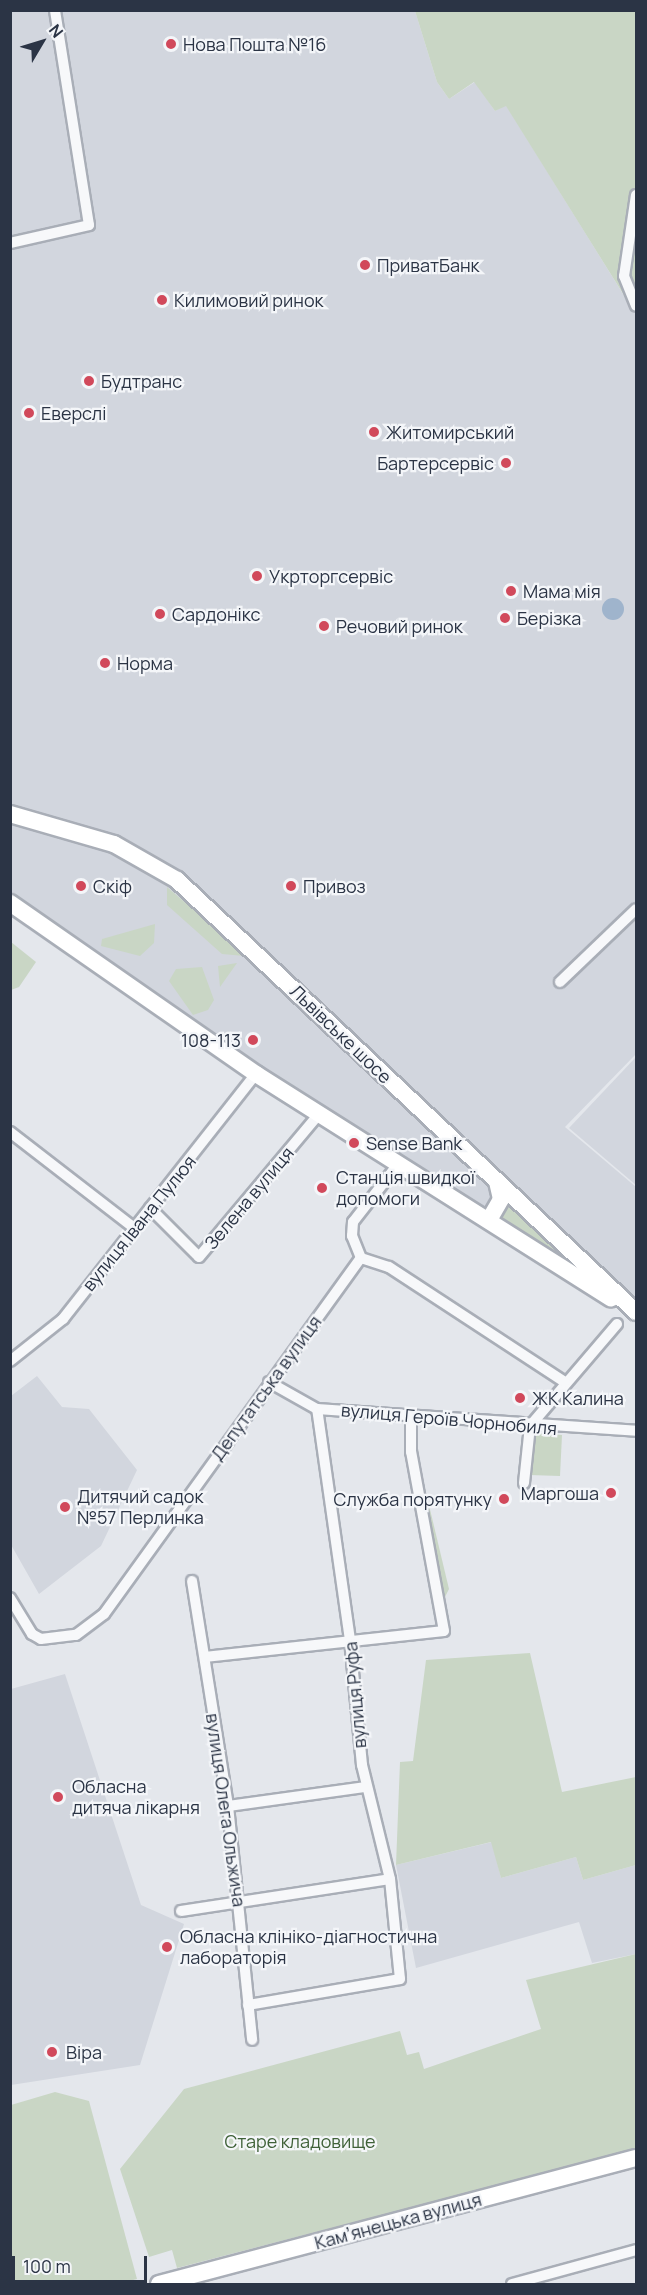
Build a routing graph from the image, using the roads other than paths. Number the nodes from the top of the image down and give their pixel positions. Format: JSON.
{"nodes":[{"id":1,"x":55,"y":10,"type":"edge"},
{"id":2,"x":636,"y":195,"type":"edge"},
{"id":3,"x":10,"y":243,"type":"edge"},
{"id":4,"x":635,"y":304,"type":"edge"},
{"id":5,"x":10,"y":814,"type":"edge"},
{"id":6,"x":10,"y":903,"type":"edge"},
{"id":7,"x":636,"y":909,"type":"edge"},
{"id":8,"x":560,"y":982,"type":"dead end"},
{"id":9,"x":256,"y":1074,"type":"junction"},
{"id":10,"x":320,"y":1113,"type":"junction"},
{"id":11,"x":10,"y":1132,"type":"edge"},
{"id":12,"x":399,"y":1163,"type":"junction"},
{"id":13,"x":498,"y":1182,"type":"junction"},
{"id":14,"x":150,"y":1208,"type":"junction"},
{"id":15,"x":489,"y":1220,"type":"junction"},
{"id":16,"x":134,"y":1228,"type":"junction"},
{"id":17,"x":361,"y":1257,"type":"junction"},
{"id":18,"x":636,"y":1313,"type":"edge"},
{"id":19,"x":617,"y":1324,"type":"dead end"},
{"id":20,"x":10,"y":1361,"type":"edge"},
{"id":21,"x":269,"y":1382,"type":"junction"},
{"id":22,"x":565,"y":1382,"type":"junction"},
{"id":23,"x":317,"y":1409,"type":"junction"},
{"id":24,"x":411,"y":1417,"type":"junction"},
{"id":25,"x":530,"y":1426,"type":"junction"},
{"id":26,"x":636,"y":1431,"type":"edge"},
{"id":27,"x":524,"y":1483,"type":"dead end"},
{"id":28,"x":192,"y":1581,"type":"dead end"},
{"id":29,"x":10,"y":1598,"type":"edge"},
{"id":30,"x":350,"y":1640,"type":"junction"},
{"id":31,"x":205,"y":1657,"type":"junction"},
{"id":32,"x":365,"y":1787,"type":"junction"},
{"id":33,"x":228,"y":1806,"type":"junction"},
{"id":34,"x":390,"y":1879,"type":"junction"},
{"id":35,"x":240,"y":1902,"type":"junction"},
{"id":36,"x":181,"y":1911,"type":"dead end"},
{"id":37,"x":248,"y":2005,"type":"junction"},
{"id":38,"x":252,"y":2040,"type":"dead end"},
{"id":39,"x":636,"y":2158,"type":"edge"},
{"id":40,"x":636,"y":2250,"type":"edge"},
{"id":41,"x":159,"y":2284,"type":"edge"},
{"id":42,"x":512,"y":2284,"type":"edge"}],
"edges":[{"from":1,"to":3,"type":"street"},
{"from":2,"to":4,"type":"street"},
{"from":5,"to":13,"type":"main road","name":"Львівське шосе"},
{"from":6,"to":9,"type":"main road","name":"Львівське шосе"},
{"from":7,"to":8,"type":"street"},
{"from":9,"to":10,"type":"main road","name":"Львівське шосе"},
{"from":9,"to":14,"type":"street","name":"вулиця Івана Пулюя"},
{"from":10,"to":12,"type":"main road","name":"Львівське шосе"},
{"from":10,"to":14,"type":"street","name":"Зелена вулиця"},
{"from":11,"to":16,"type":"street"},
{"from":12,"to":15,"type":"main road","name":"Львівське шосе"},
{"from":12,"to":17,"type":"street"},
{"from":13,"to":15,"type":"main road"},
{"from":13,"to":18,"type":"main road","name":"Львівське шосе"},
{"from":14,"to":16,"type":"street","name":"вулиця Івана Пулюя"},
{"from":15,"to":18,"type":"main road","name":"Львівське шосе"},
{"from":16,"to":20,"type":"street","name":"вулиця Івана Пулюя"},
{"from":17,"to":21,"type":"street","name":"Депутатська вулиця"},
{"from":17,"to":22,"type":"street"},
{"from":19,"to":22,"type":"street"},
{"from":21,"to":23,"type":"street","name":"вулиця Героїв Чорнобиля"},
{"from":21,"to":29,"type":"street","name":"Депутатська вулиця"},
{"from":22,"to":25,"type":"street"},
{"from":23,"to":24,"type":"street","name":"вулиця Героїв Чорнобиля"},
{"from":23,"to":30,"type":"street","name":"вулиця Руфа"},
{"from":24,"to":25,"type":"street","name":"вулиця Героїв Чорнобиля"},
{"from":24,"to":30,"type":"street"},
{"from":25,"to":26,"type":"street","name":"вулиця Героїв Чорнобиля"},
{"from":25,"to":27,"type":"street"},
{"from":28,"to":31,"type":"street","name":"вулиця Олега Ольжича"},
{"from":30,"to":31,"type":"street"},
{"from":30,"to":32,"type":"street","name":"вулиця Руфа"},
{"from":31,"to":33,"type":"street","name":"вулиця Олега Ольжича"},
{"from":32,"to":33,"type":"street"},
{"from":32,"to":34,"type":"street","name":"вулиця Руфа"},
{"from":33,"to":35,"type":"street","name":"вулиця Олега Ольжича"},
{"from":34,"to":35,"type":"street"},
{"from":34,"to":37,"type":"street","name":"вулиця Руфа"},
{"from":35,"to":36,"type":"street"},
{"from":35,"to":37,"type":"street","name":"вулиця Олега Ольжича"},
{"from":37,"to":38,"type":"street","name":"вулиця Олега Ольжича"},
{"from":39,"to":41,"type":"main road","name":"Камʼянецька вулиця"},
{"from":40,"to":42,"type":"street"}]}
